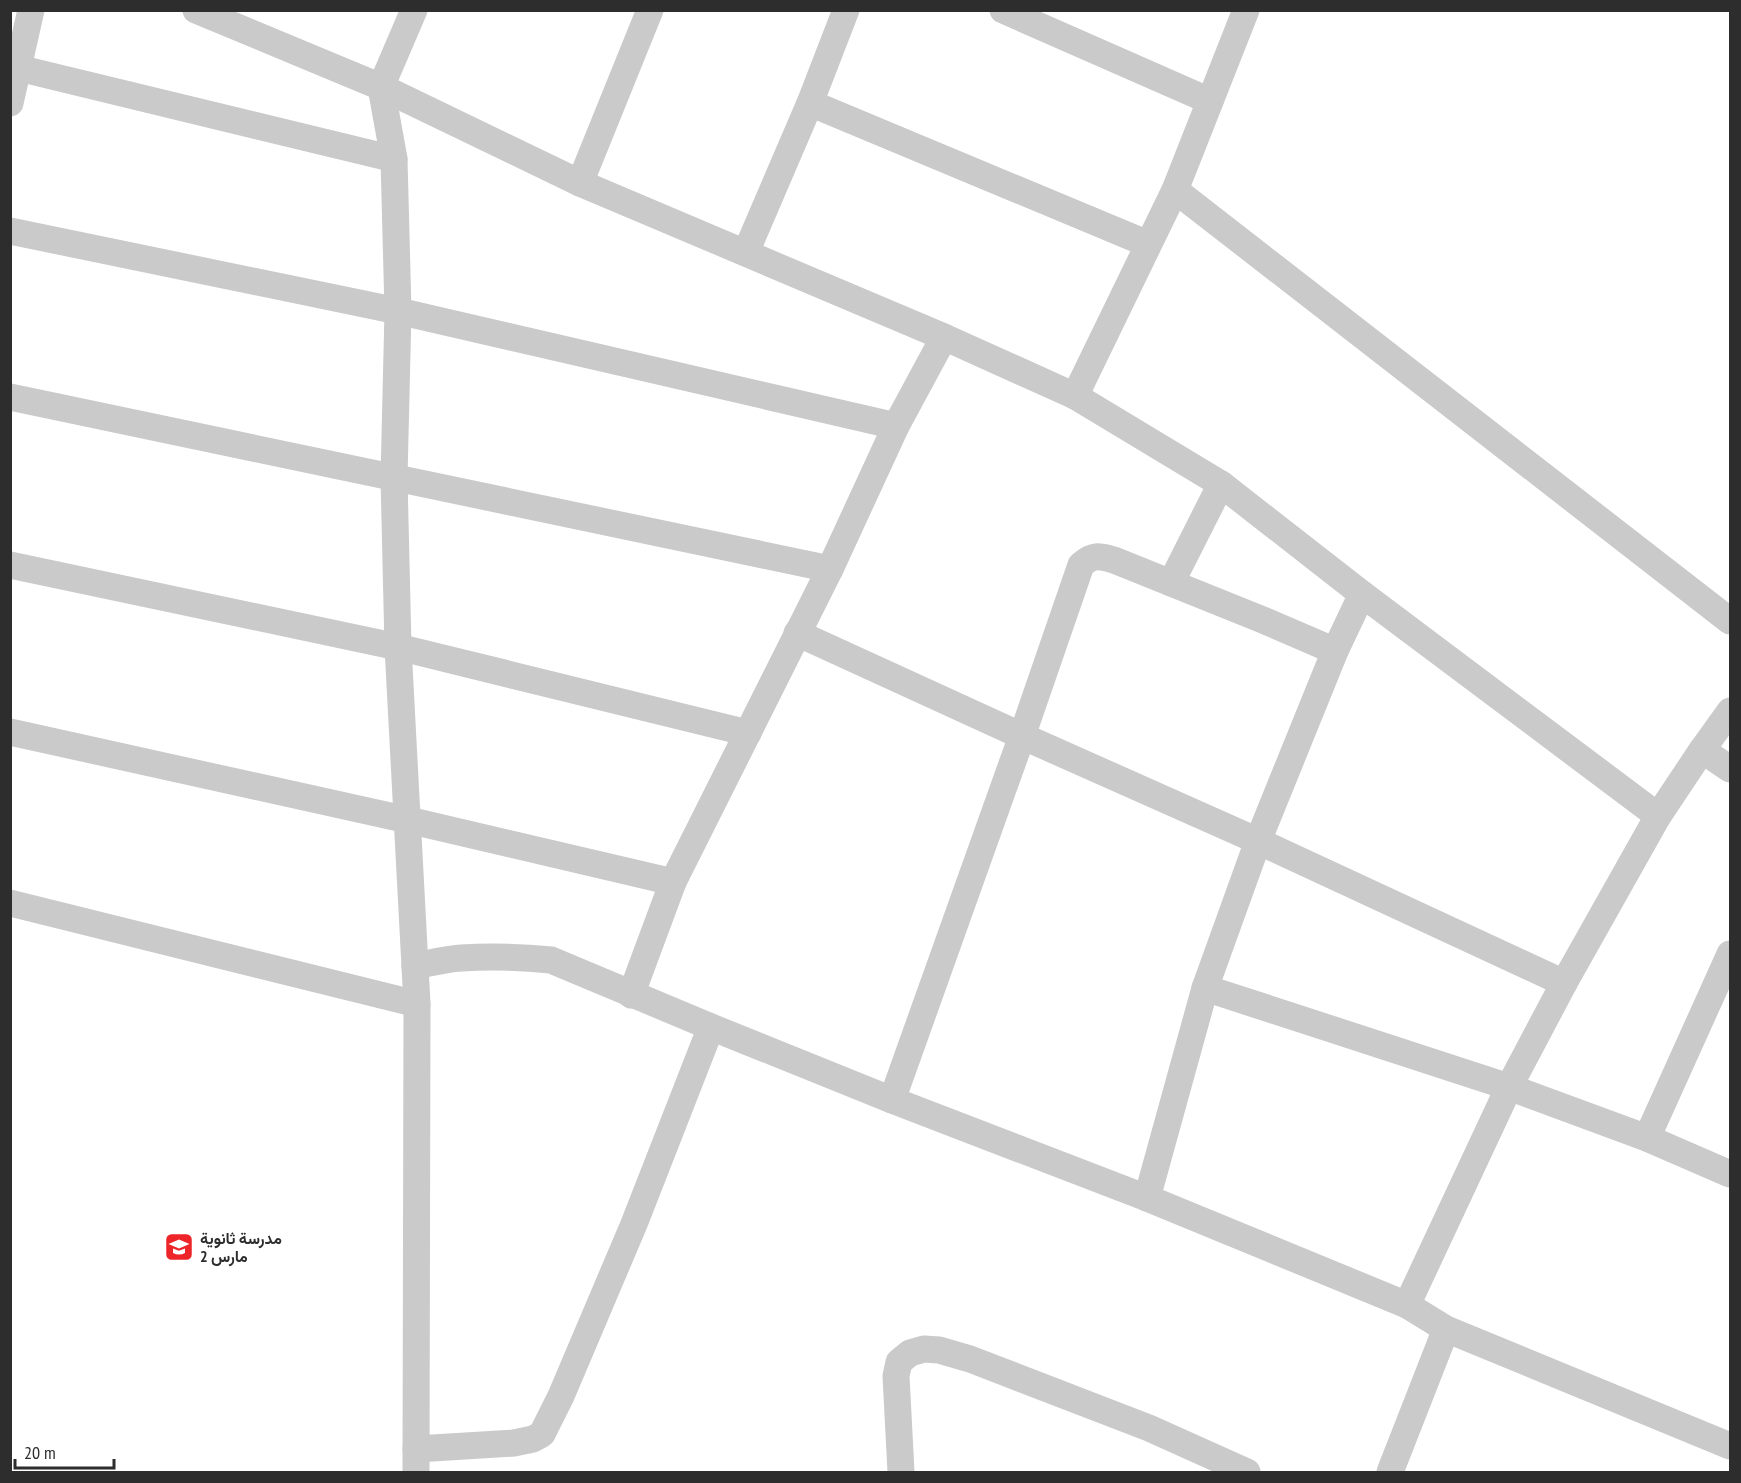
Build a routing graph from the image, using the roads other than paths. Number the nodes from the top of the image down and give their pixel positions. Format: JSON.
{"nodes":[{"id":1,"x":31,"y":10,"type":"edge"},
{"id":2,"x":196,"y":10,"type":"edge"},
{"id":3,"x":414,"y":10,"type":"edge"},
{"id":4,"x":650,"y":10,"type":"edge"},
{"id":5,"x":846,"y":10,"type":"edge"},
{"id":6,"x":1004,"y":10,"type":"edge"},
{"id":7,"x":1246,"y":10,"type":"edge"},
{"id":8,"x":15,"y":67,"type":"edge"},
{"id":9,"x":381,"y":87,"type":"junction"},
{"id":10,"x":1210,"y":101,"type":"junction"},
{"id":11,"x":10,"y":103,"type":"edge"},
{"id":12,"x":810,"y":103,"type":"junction"},
{"id":13,"x":394,"y":159,"type":"junction"},
{"id":14,"x":580,"y":183,"type":"junction"},
{"id":15,"x":1175,"y":190,"type":"junction"},
{"id":16,"x":10,"y":231,"type":"edge"},
{"id":17,"x":1148,"y":244,"type":"junction"},
{"id":18,"x":746,"y":252,"type":"junction"},
{"id":19,"x":398,"y":311,"type":"junction"},
{"id":20,"x":944,"y":337,"type":"junction"},
{"id":21,"x":1075,"y":396,"type":"junction"},
{"id":22,"x":10,"y":397,"type":"edge"},
{"id":23,"x":896,"y":426,"type":"junction"},
{"id":24,"x":394,"y":478,"type":"junction"},
{"id":25,"x":1221,"y":484,"type":"junction"},
{"id":26,"x":10,"y":565,"type":"edge"},
{"id":27,"x":830,"y":569,"type":"junction"},
{"id":28,"x":1170,"y":583,"type":"junction"},
{"id":29,"x":1362,"y":594,"type":"junction"},
{"id":30,"x":1731,"y":621,"type":"edge"},
{"id":31,"x":797,"y":633,"type":"junction"},
{"id":32,"x":398,"y":646,"type":"junction"},
{"id":33,"x":1335,"y":651,"type":"junction"},
{"id":34,"x":1731,"y":711,"type":"edge"},
{"id":35,"x":10,"y":732,"type":"edge"},
{"id":36,"x":748,"y":733,"type":"junction"},
{"id":37,"x":1022,"y":736,"type":"junction"},
{"id":38,"x":1702,"y":750,"type":"junction"},
{"id":39,"x":1731,"y":769,"type":"edge"},
{"id":40,"x":1658,"y":816,"type":"junction"},
{"id":41,"x":408,"y":819,"type":"junction"},
{"id":42,"x":1258,"y":841,"type":"junction"},
{"id":43,"x":673,"y":882,"type":"junction"},
{"id":44,"x":10,"y":903,"type":"edge"},
{"id":45,"x":1731,"y":954,"type":"edge"},
{"id":46,"x":415,"y":966,"type":"junction"},
{"id":47,"x":1564,"y":983,"type":"junction"},
{"id":48,"x":1205,"y":988,"type":"junction"},
{"id":49,"x":631,"y":995,"type":"junction"},
{"id":50,"x":417,"y":1004,"type":"junction"},
{"id":51,"x":711,"y":1027,"type":"junction"},
{"id":52,"x":1509,"y":1087,"type":"junction"},
{"id":53,"x":892,"y":1100,"type":"junction"},
{"id":54,"x":1647,"y":1138,"type":"junction"},
{"id":55,"x":1731,"y":1174,"type":"edge"},
{"id":56,"x":1147,"y":1198,"type":"junction"},
{"id":57,"x":1407,"y":1305,"type":"junction"},
{"id":58,"x":1446,"y":1329,"type":"junction"},
{"id":59,"x":1731,"y":1446,"type":"edge"},
{"id":60,"x":416,"y":1461,"type":"edge"},
{"id":61,"x":901,"y":1473,"type":"edge"},
{"id":62,"x":1247,"y":1473,"type":"edge"},
{"id":63,"x":1390,"y":1473,"type":"edge"}],
"edges":[{"from":1,"to":8,"type":"street"},
{"from":2,"to":9,"type":"street"},
{"from":3,"to":9,"type":"street"},
{"from":4,"to":14,"type":"street"},
{"from":5,"to":12,"type":"street"},
{"from":6,"to":10,"type":"street"},
{"from":7,"to":10,"type":"street"},
{"from":8,"to":11,"type":"street"},
{"from":8,"to":13,"type":"street"},
{"from":9,"to":13,"type":"street"},
{"from":9,"to":14,"type":"street"},
{"from":10,"to":15,"type":"street"},
{"from":12,"to":17,"type":"street"},
{"from":12,"to":18,"type":"street"},
{"from":13,"to":19,"type":"street"},
{"from":14,"to":18,"type":"street"},
{"from":15,"to":17,"type":"street"},
{"from":15,"to":30,"type":"street"},
{"from":16,"to":19,"type":"street"},
{"from":17,"to":21,"type":"street"},
{"from":18,"to":20,"type":"street"},
{"from":19,"to":23,"type":"street"},
{"from":19,"to":24,"type":"street"},
{"from":20,"to":21,"type":"street"},
{"from":20,"to":23,"type":"street"},
{"from":21,"to":25,"type":"street"},
{"from":22,"to":24,"type":"street"},
{"from":23,"to":27,"type":"street"},
{"from":24,"to":27,"type":"street"},
{"from":24,"to":32,"type":"street"},
{"from":25,"to":28,"type":"street"},
{"from":25,"to":29,"type":"street"},
{"from":26,"to":32,"type":"street"},
{"from":27,"to":31,"type":"street"},
{"from":28,"to":33,"type":"street"},
{"from":28,"to":37,"type":"street"},
{"from":29,"to":33,"type":"street"},
{"from":29,"to":40,"type":"street"},
{"from":31,"to":36,"type":"street"},
{"from":31,"to":37,"type":"street"},
{"from":32,"to":36,"type":"street"},
{"from":32,"to":41,"type":"street"},
{"from":33,"to":42,"type":"street"},
{"from":34,"to":38,"type":"street"},
{"from":35,"to":41,"type":"street"},
{"from":36,"to":43,"type":"street"},
{"from":37,"to":42,"type":"street"},
{"from":37,"to":53,"type":"street"},
{"from":38,"to":39,"type":"street"},
{"from":38,"to":40,"type":"street"},
{"from":40,"to":47,"type":"street"},
{"from":41,"to":43,"type":"street"},
{"from":41,"to":46,"type":"street"},
{"from":42,"to":47,"type":"street"},
{"from":42,"to":48,"type":"street"},
{"from":43,"to":49,"type":"street"},
{"from":44,"to":50,"type":"street"},
{"from":45,"to":54,"type":"street"},
{"from":46,"to":49,"type":"street"},
{"from":46,"to":50,"type":"street"},
{"from":47,"to":52,"type":"street"},
{"from":48,"to":52,"type":"street"},
{"from":48,"to":56,"type":"street"},
{"from":49,"to":51,"type":"street"},
{"from":50,"to":60,"type":"street"},
{"from":51,"to":53,"type":"street"},
{"from":51,"to":60,"type":"street"},
{"from":52,"to":54,"type":"street"},
{"from":52,"to":57,"type":"street"},
{"from":53,"to":56,"type":"street"},
{"from":54,"to":55,"type":"street"},
{"from":56,"to":57,"type":"street"},
{"from":57,"to":58,"type":"street"},
{"from":58,"to":59,"type":"street"},
{"from":58,"to":63,"type":"street"},
{"from":61,"to":62,"type":"street"}]}
